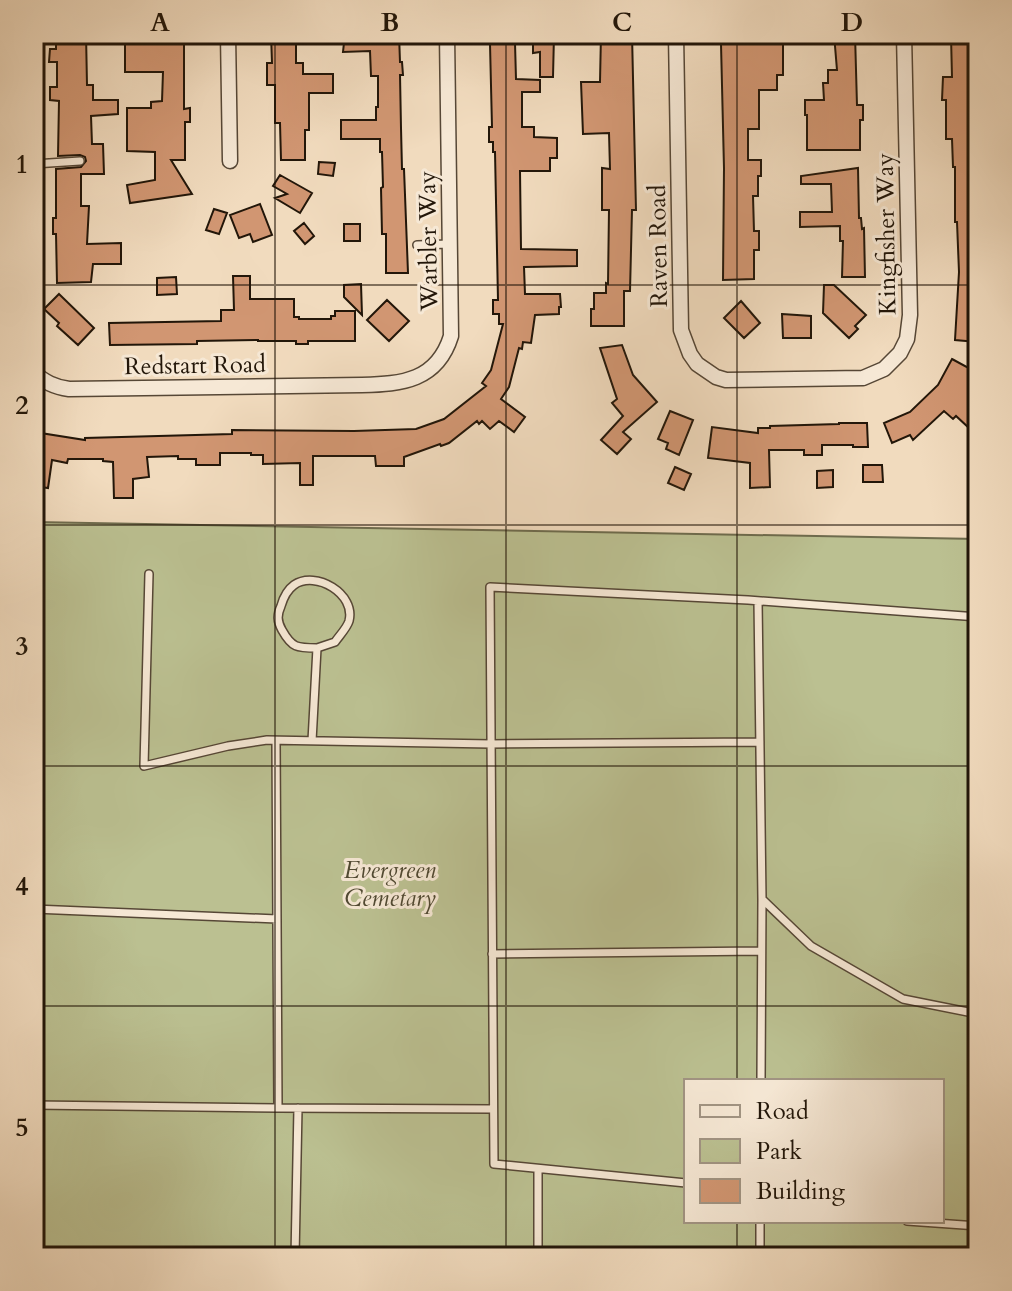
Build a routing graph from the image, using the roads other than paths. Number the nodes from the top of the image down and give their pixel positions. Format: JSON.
{"nodes":[{"id":1,"x":228,"y":34,"type":"edge"},
{"id":2,"x":447,"y":34,"type":"edge"},
{"id":3,"x":676,"y":34,"type":"edge"},
{"id":4,"x":904,"y":34,"type":"edge"},
{"id":5,"x":80,"y":161,"type":"dead end"},
{"id":6,"x":230,"y":161,"type":"dead end"},
{"id":7,"x":34,"y":164,"type":"edge"},
{"id":8,"x":450,"y":244,"type":"junction"},
{"id":9,"x":417,"y":245,"type":"dead end"},
{"id":10,"x":34,"y":373,"type":"edge"},
{"id":11,"x":783,"y":380,"type":"joint"},
{"id":12,"x":362,"y":385,"type":"joint"},
{"id":13,"x":149,"y":574,"type":"dead end"},
{"id":14,"x":758,"y":601,"type":"junction"},
{"id":15,"x":978,"y":617,"type":"edge"},
{"id":16,"x":317,"y":648,"type":"junction"},
{"id":17,"x":276,"y":741,"type":"junction"},
{"id":18,"x":312,"y":741,"type":"junction"},
{"id":19,"x":760,"y":742,"type":"junction"},
{"id":20,"x":491,"y":744,"type":"junction"},
{"id":21,"x":762,"y":899,"type":"junction"},
{"id":22,"x":34,"y":909,"type":"edge"},
{"id":23,"x":277,"y":919,"type":"junction"},
{"id":24,"x":761,"y":951,"type":"junction"},
{"id":25,"x":492,"y":954,"type":"junction"},
{"id":26,"x":978,"y":1014,"type":"edge"},
{"id":27,"x":761,"y":1079,"type":"edge"},
{"id":28,"x":34,"y":1105,"type":"edge"},
{"id":29,"x":278,"y":1108,"type":"junction"},
{"id":30,"x":298,"y":1108,"type":"junction"},
{"id":31,"x":493,"y":1109,"type":"junction"},
{"id":32,"x":538,"y":1169,"type":"junction"},
{"id":33,"x":684,"y":1183,"type":"edge"},
{"id":34,"x":760,"y":1223,"type":"edge"},
{"id":35,"x":935,"y":1223,"type":"edge"},
{"id":36,"x":978,"y":1226,"type":"edge"},
{"id":37,"x":295,"y":1257,"type":"edge"},
{"id":38,"x":538,"y":1257,"type":"edge"},
{"id":39,"x":760,"y":1257,"type":"edge"}],
"edges":[{"from":1,"to":6,"type":"street"},
{"from":2,"to":8,"type":"street","name":"Warbler Way"},
{"from":3,"to":11,"type":"street","name":"Raven Road"},
{"from":4,"to":11,"type":"street","name":"Kingfisher Way"},
{"from":5,"to":7,"type":"lane"},
{"from":8,"to":9,"type":"lane"},
{"from":8,"to":12,"type":"street","name":"Warbler Way"},
{"from":10,"to":12,"type":"street","name":"Redstart Road"},
{"from":13,"to":17,"type":"lane"},
{"from":14,"to":15,"type":"lane"},
{"from":14,"to":19,"type":"lane"},
{"from":14,"to":20,"type":"lane"},
{"from":16,"to":16,"type":"lane"},
{"from":16,"to":18,"type":"lane"},
{"from":17,"to":18,"type":"lane"},
{"from":17,"to":23,"type":"lane"},
{"from":18,"to":20,"type":"lane"},
{"from":19,"to":20,"type":"lane"},
{"from":19,"to":21,"type":"lane"},
{"from":20,"to":25,"type":"lane"},
{"from":21,"to":24,"type":"lane"},
{"from":21,"to":26,"type":"lane"},
{"from":22,"to":23,"type":"lane"},
{"from":23,"to":29,"type":"lane"},
{"from":24,"to":25,"type":"lane"},
{"from":24,"to":27,"type":"lane"},
{"from":25,"to":31,"type":"lane"},
{"from":28,"to":29,"type":"lane"},
{"from":29,"to":30,"type":"lane"},
{"from":30,"to":31,"type":"lane"},
{"from":30,"to":37,"type":"lane"},
{"from":31,"to":32,"type":"lane"},
{"from":32,"to":33,"type":"lane"},
{"from":32,"to":38,"type":"lane"},
{"from":34,"to":39,"type":"lane"},
{"from":35,"to":36,"type":"lane"}]}
